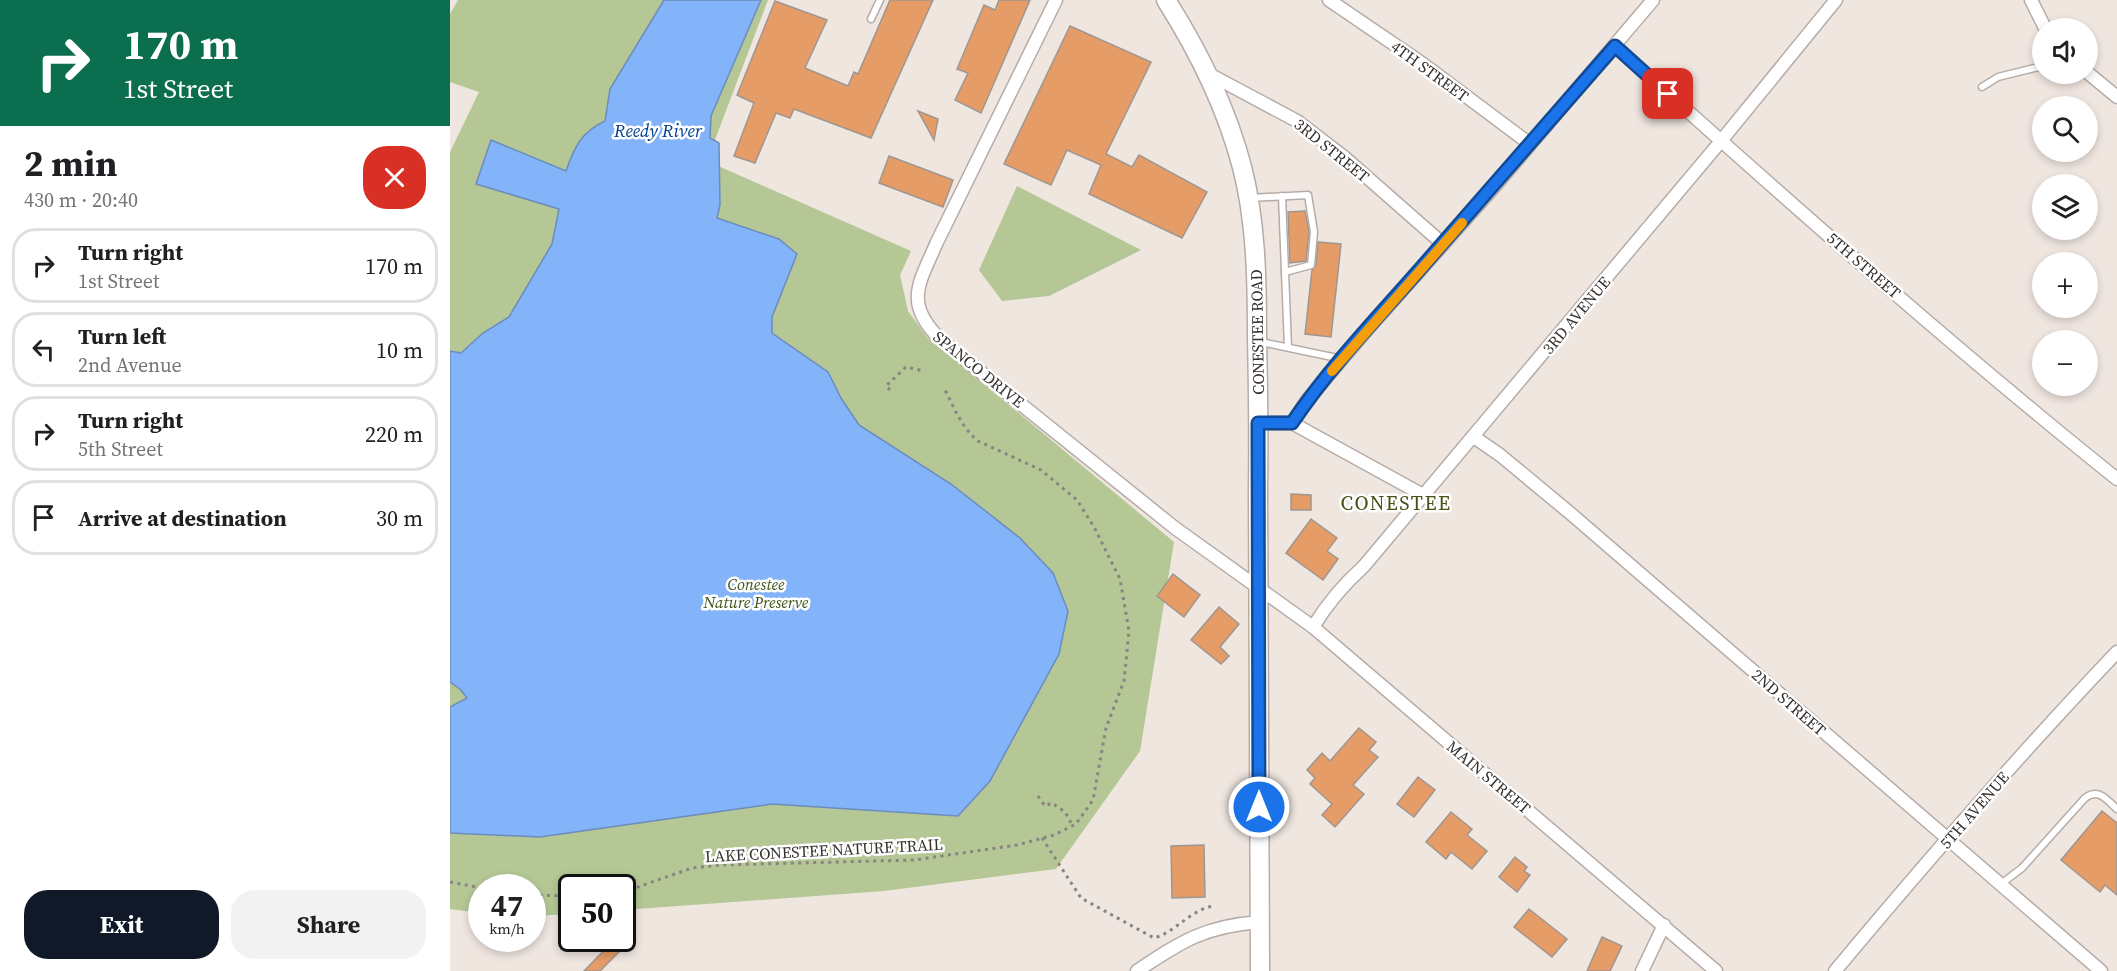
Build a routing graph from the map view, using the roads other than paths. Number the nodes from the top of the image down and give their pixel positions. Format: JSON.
{"nodes":[{"id":1,"x":880,"y":0,"type":"edge"},
{"id":2,"x":1056,"y":0,"type":"edge"},
{"id":3,"x":1166,"y":0,"type":"edge"},
{"id":4,"x":1329,"y":0,"type":"edge"},
{"id":5,"x":1653,"y":0,"type":"edge"},
{"id":6,"x":2031,"y":0,"type":"edge"},
{"id":7,"x":1829,"y":2,"type":"edge"},
{"id":8,"x":2040,"y":18,"type":"edge"},
{"id":9,"x":871,"y":19,"type":"dead end"},
{"id":10,"x":1615,"y":46,"type":"junction"},
{"id":11,"x":2032,"y":69,"type":"edge"},
{"id":12,"x":1209,"y":74,"type":"junction"},
{"id":13,"x":2098,"y":81,"type":"edge"},
{"id":14,"x":1982,"y":87,"type":"dead end"},
{"id":15,"x":2117,"y":97,"type":"edge"},
{"id":16,"x":1721,"y":141,"type":"junction"},
{"id":17,"x":1530,"y":144,"type":"junction"},
{"id":18,"x":1282,"y":196,"type":"junction"},
{"id":19,"x":1249,"y":198,"type":"junction"},
{"id":20,"x":1443,"y":244,"type":"junction"},
{"id":21,"x":1285,"y":272,"type":"junction"},
{"id":22,"x":1257,"y":342,"type":"junction"},
{"id":23,"x":1288,"y":347,"type":"junction"},
{"id":24,"x":1342,"y":359,"type":"junction"},
{"id":25,"x":1258,"y":423,"type":"junction"},
{"id":26,"x":1292,"y":423,"type":"junction"},
{"id":27,"x":1474,"y":437,"type":"junction"},
{"id":28,"x":2117,"y":479,"type":"edge"},
{"id":29,"x":1423,"y":495,"type":"junction"},
{"id":30,"x":1258,"y":588,"type":"junction"},
{"id":31,"x":1313,"y":627,"type":"junction"},
{"id":32,"x":2117,"y":652,"type":"edge"},
{"id":33,"x":2117,"y":809,"type":"edge"},
{"id":34,"x":1948,"y":839,"type":"junction"},
{"id":35,"x":2001,"y":884,"type":"junction"},
{"id":36,"x":1260,"y":922,"type":"junction"},
{"id":37,"x":1664,"y":925,"type":"junction"},
{"id":38,"x":1137,"y":971,"type":"edge"},
{"id":39,"x":1260,"y":971,"type":"edge"},
{"id":40,"x":1642,"y":971,"type":"edge"},
{"id":41,"x":1716,"y":971,"type":"edge"},
{"id":42,"x":1835,"y":971,"type":"edge"},
{"id":43,"x":2101,"y":971,"type":"edge"}],
"edges":[{"from":1,"to":9,"type":"lane"},
{"from":2,"to":30,"type":"street","name":"SPANCO DRIVE"},
{"from":3,"to":12,"type":"main road","name":"CONESTEE ROAD"},
{"from":4,"to":17,"type":"street","name":"4TH STREET"},
{"from":5,"to":10,"type":"street"},
{"from":6,"to":8,"type":"street"},
{"from":7,"to":16,"type":"street","name":"3RD AVENUE"},
{"from":10,"to":16,"type":"street","name":"5TH STREET"},
{"from":10,"to":17,"type":"street"},
{"from":11,"to":14,"type":"lane"},
{"from":12,"to":19,"type":"main road","name":"CONESTEE ROAD"},
{"from":12,"to":20,"type":"street","name":"3RD STREET"},
{"from":13,"to":15,"type":"street"},
{"from":16,"to":27,"type":"street","name":"3RD AVENUE"},
{"from":16,"to":28,"type":"street","name":"5TH STREET"},
{"from":17,"to":20,"type":"street"},
{"from":18,"to":19,"type":"lane"},
{"from":18,"to":21,"type":"lane"},
{"from":18,"to":21,"type":"lane"},
{"from":19,"to":22,"type":"main road","name":"CONESTEE ROAD"},
{"from":20,"to":24,"type":"street"},
{"from":21,"to":23,"type":"lane"},
{"from":22,"to":23,"type":"lane"},
{"from":22,"to":25,"type":"main road","name":"CONESTEE ROAD"},
{"from":23,"to":24,"type":"lane"},
{"from":24,"to":26,"type":"street"},
{"from":25,"to":26,"type":"street"},
{"from":25,"to":30,"type":"main road","name":"CONESTEE ROAD"},
{"from":26,"to":29,"type":"street"},
{"from":27,"to":29,"type":"street","name":"3RD AVENUE"},
{"from":27,"to":34,"type":"street","name":"2ND STREET"},
{"from":29,"to":31,"type":"street","name":"3RD AVENUE"},
{"from":30,"to":31,"type":"street","name":"MAIN STREET"},
{"from":30,"to":36,"type":"main road","name":"CONESTEE ROAD"},
{"from":31,"to":37,"type":"street","name":"MAIN STREET"},
{"from":32,"to":34,"type":"street","name":"5TH AVENUE"},
{"from":33,"to":35,"type":"lane"},
{"from":34,"to":35,"type":"street","name":"2ND STREET"},
{"from":34,"to":42,"type":"street","name":"5TH AVENUE"},
{"from":35,"to":43,"type":"street","name":"2ND STREET"},
{"from":36,"to":38,"type":"street"},
{"from":36,"to":39,"type":"main road","name":"CONESTEE ROAD"},
{"from":37,"to":40,"type":"street"},
{"from":37,"to":41,"type":"street","name":"MAIN STREET"}]}
